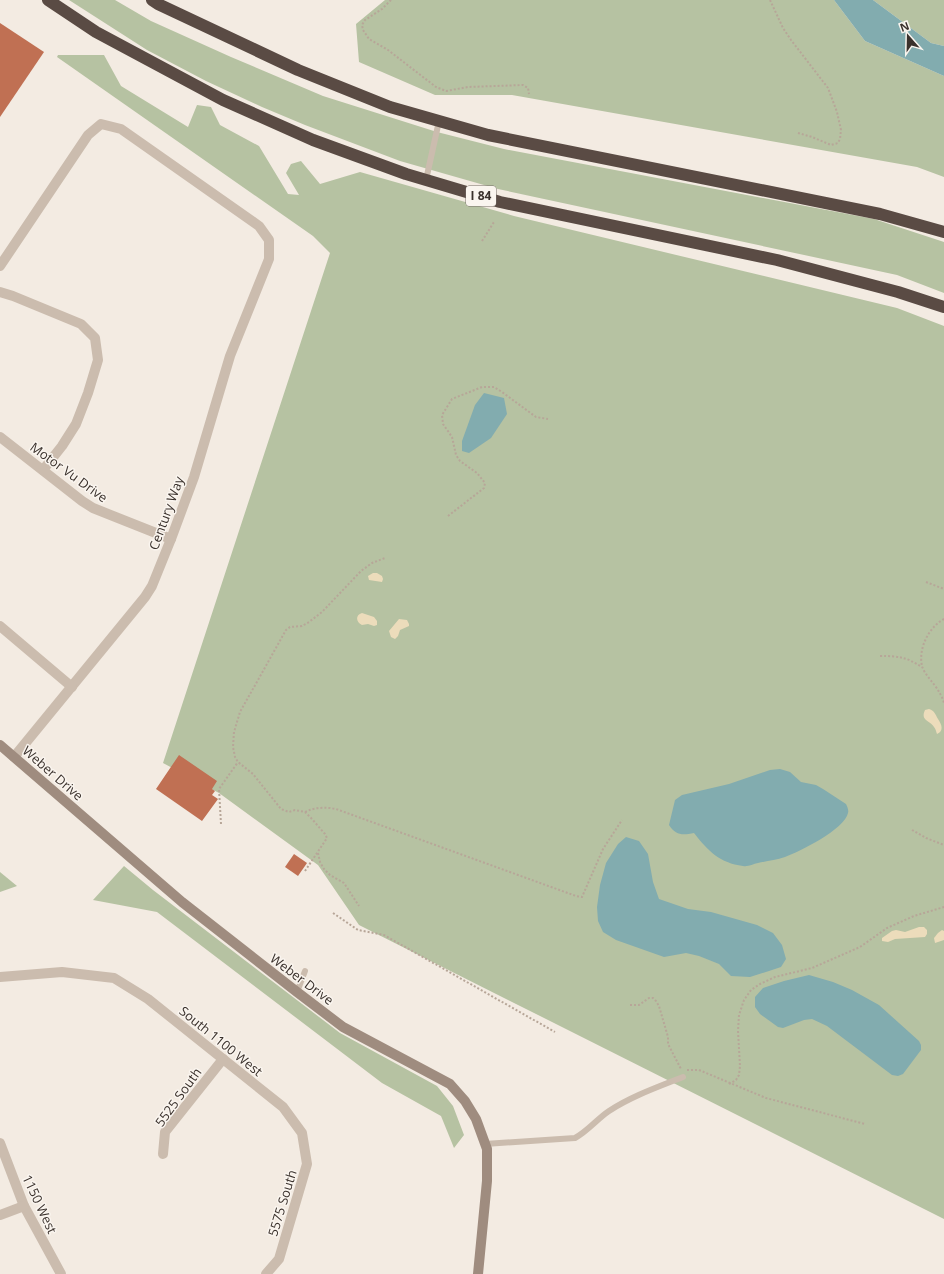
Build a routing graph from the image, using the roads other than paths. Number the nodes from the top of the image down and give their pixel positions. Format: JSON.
{"nodes":[{"id":1,"x":48,"y":0,"type":"edge"},
{"id":2,"x":152,"y":0,"type":"edge"},
{"id":3,"x":439,"y":121,"type":"junction"},
{"id":4,"x":426,"y":180,"type":"junction"},
{"id":5,"x":944,"y":232,"type":"edge"},
{"id":6,"x":0,"y":266,"type":"edge"},
{"id":7,"x":0,"y":292,"type":"edge"},
{"id":8,"x":944,"y":307,"type":"edge"},
{"id":9,"x":0,"y":437,"type":"edge"},
{"id":10,"x":43,"y":470,"type":"junction"},
{"id":11,"x":171,"y":539,"type":"junction"},
{"id":12,"x":0,"y":626,"type":"edge"},
{"id":13,"x":72,"y":686,"type":"junction"},
{"id":14,"x":0,"y":744,"type":"edge"},
{"id":15,"x":14,"y":757,"type":"junction"},
{"id":16,"x":305,"y":971,"type":"dead end"},
{"id":17,"x":0,"y":978,"type":"edge"},
{"id":18,"x":298,"y":989,"type":"junction"},
{"id":19,"x":223,"y":1059,"type":"junction"},
{"id":20,"x":683,"y":1077,"type":"dead end"},
{"id":21,"x":302,"y":1133,"type":"joint"},
{"id":22,"x":0,"y":1143,"type":"edge"},
{"id":23,"x":485,"y":1144,"type":"junction"},
{"id":24,"x":163,"y":1154,"type":"dead end"},
{"id":25,"x":24,"y":1206,"type":"junction"},
{"id":26,"x":0,"y":1215,"type":"edge"},
{"id":27,"x":61,"y":1274,"type":"edge"},
{"id":28,"x":266,"y":1274,"type":"edge"},
{"id":29,"x":478,"y":1274,"type":"edge"}],
"edges":[{"from":1,"to":4,"type":"highway","number":"I 84"},
{"from":2,"to":3,"type":"highway"},
{"from":3,"to":4,"type":"lane"},
{"from":3,"to":5,"type":"highway"},
{"from":4,"to":8,"type":"highway","number":"I 84"},
{"from":6,"to":11,"type":"street","name":"Century Way"},
{"from":7,"to":10,"type":"street"},
{"from":9,"to":10,"type":"street","name":"Motor Vu Drive"},
{"from":10,"to":11,"type":"street","name":"Motor Vu Drive"},
{"from":11,"to":13,"type":"street","name":"Century Way"},
{"from":12,"to":13,"type":"street"},
{"from":13,"to":15,"type":"street","name":"Century Way"},
{"from":14,"to":15,"type":"street","name":"Weber Drive"},
{"from":15,"to":18,"type":"street","name":"Weber Drive"},
{"from":16,"to":18,"type":"lane"},
{"from":17,"to":19,"type":"street","name":"South 1100 West"},
{"from":18,"to":23,"type":"street","name":"Weber Drive"},
{"from":19,"to":21,"type":"street","name":"South 1100 West"},
{"from":19,"to":24,"type":"street","name":"5525 South"},
{"from":20,"to":23,"type":"lane"},
{"from":21,"to":28,"type":"street","name":"5575 South"},
{"from":22,"to":25,"type":"street","name":"1150 West"},
{"from":23,"to":29,"type":"street","name":"Weber Drive"},
{"from":25,"to":26,"type":"street"},
{"from":25,"to":27,"type":"street","name":"1150 West"}]}
